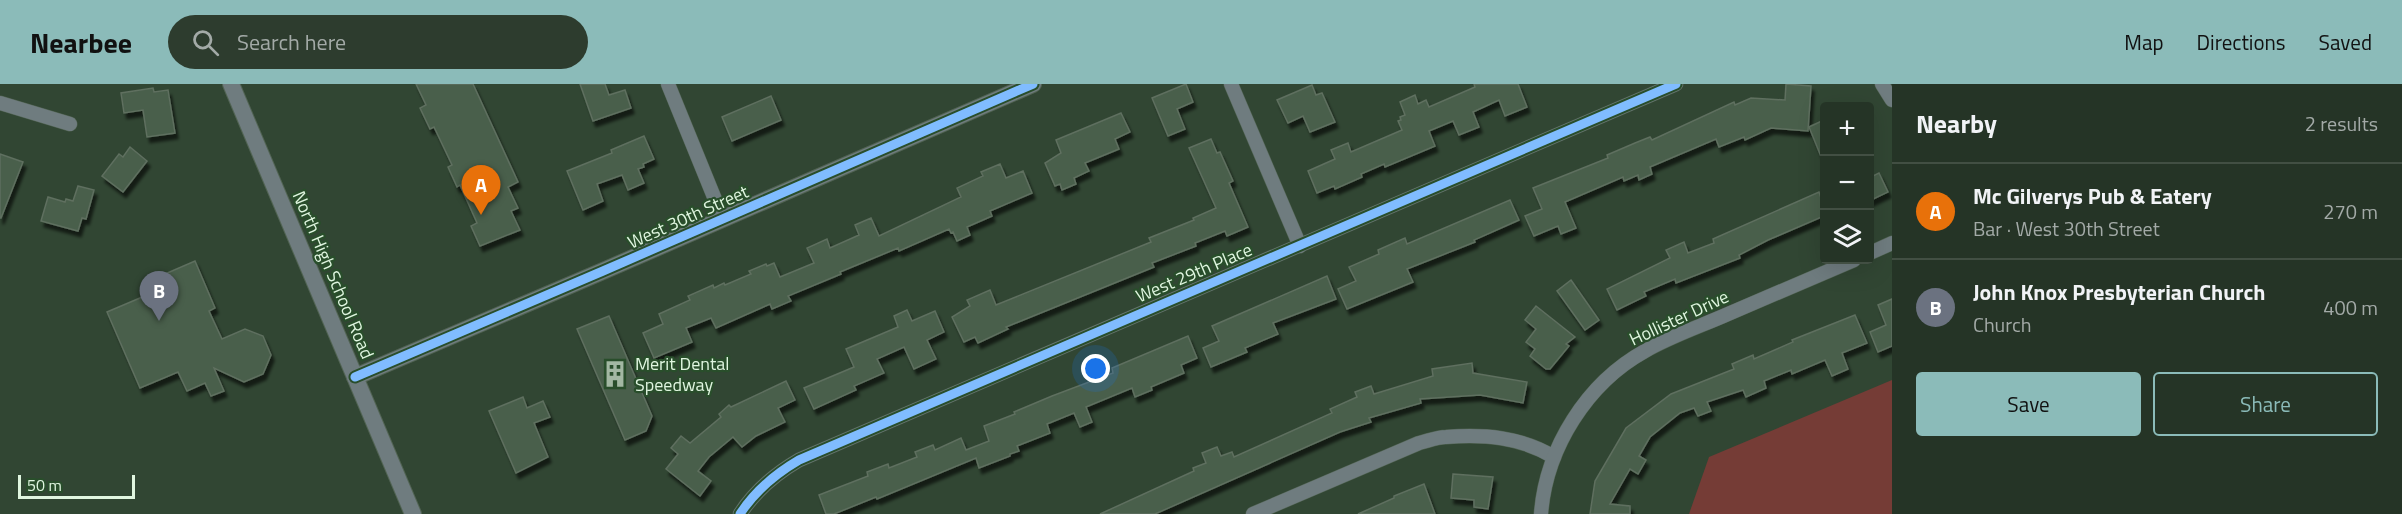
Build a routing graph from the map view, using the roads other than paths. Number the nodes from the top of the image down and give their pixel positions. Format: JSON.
{"nodes":[{"id":1,"x":231,"y":84,"type":"edge"},
{"id":2,"x":668,"y":84,"type":"edge"},
{"id":3,"x":1033,"y":84,"type":"edge"},
{"id":4,"x":1231,"y":84,"type":"edge"},
{"id":5,"x":1676,"y":84,"type":"edge"},
{"id":6,"x":1882,"y":84,"type":"edge"},
{"id":7,"x":1892,"y":100,"type":"edge"},
{"id":8,"x":0,"y":103,"type":"edge"},
{"id":9,"x":70,"y":124,"type":"dead end"},
{"id":10,"x":723,"y":219,"type":"junction"},
{"id":11,"x":1892,"y":243,"type":"edge"},
{"id":12,"x":1300,"y":246,"type":"junction"},
{"id":13,"x":1874,"y":251,"type":"edge"},
{"id":14,"x":1845,"y":264,"type":"edge"},
{"id":15,"x":355,"y":377,"type":"junction"},
{"id":16,"x":1554,"y":457,"type":"junction"},
{"id":17,"x":413,"y":514,"type":"edge"},
{"id":18,"x":740,"y":514,"type":"edge"},
{"id":19,"x":1253,"y":514,"type":"edge"},
{"id":20,"x":1541,"y":514,"type":"edge"}],
"edges":[{"from":1,"to":15,"type":"street","name":"North High School Road"},
{"from":2,"to":10,"type":"street"},
{"from":3,"to":10,"type":"street","name":"West 30th Street"},
{"from":4,"to":12,"type":"street"},
{"from":5,"to":12,"type":"street","name":"West 29th Place"},
{"from":6,"to":7,"type":"street"},
{"from":8,"to":9,"type":"street"},
{"from":10,"to":15,"type":"street","name":"West 30th Street"},
{"from":11,"to":13,"type":"street"},
{"from":12,"to":18,"type":"street","name":"West 29th Place"},
{"from":14,"to":16,"type":"street","name":"Hollister Drive"},
{"from":15,"to":17,"type":"street","name":"North High School Road"},
{"from":16,"to":19,"type":"street"},
{"from":16,"to":20,"type":"street","name":"Hollister Drive"}]}
